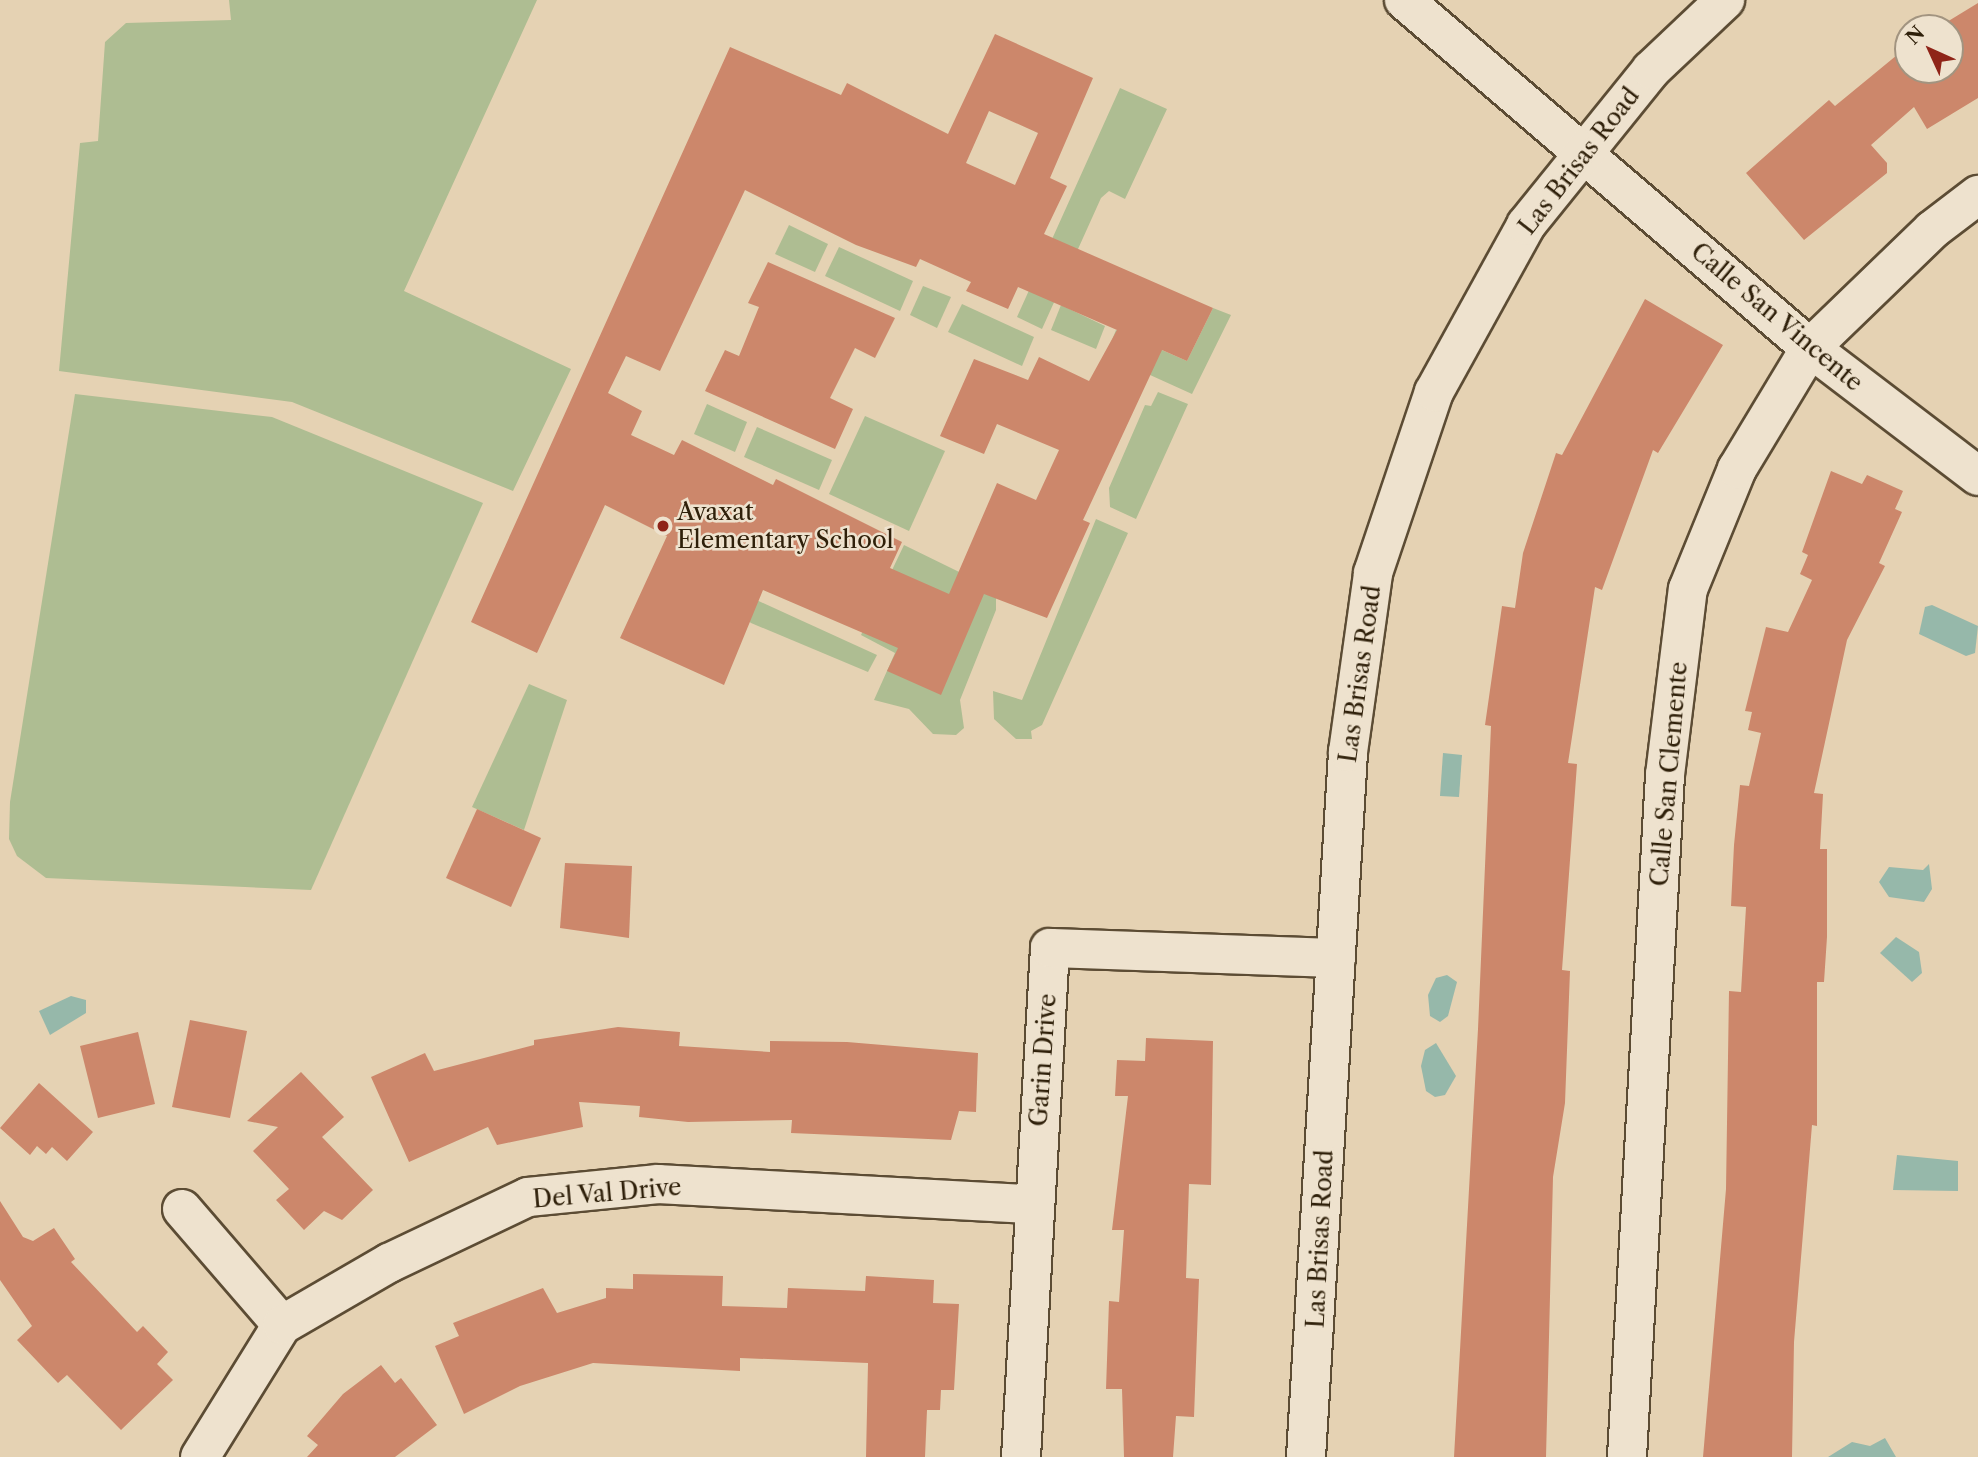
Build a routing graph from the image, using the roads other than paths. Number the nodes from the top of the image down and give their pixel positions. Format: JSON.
{"nodes":[{"id":1,"x":1404,"y":0,"type":"edge"},
{"id":2,"x":1725,"y":0,"type":"edge"},
{"id":3,"x":1582,"y":150,"type":"junction"},
{"id":4,"x":1978,"y":195,"type":"edge"},
{"id":5,"x":1810,"y":348,"type":"junction"},
{"id":6,"x":1978,"y":476,"type":"edge"},
{"id":7,"x":1336,"y":958,"type":"junction"},
{"id":8,"x":1033,"y":1204,"type":"junction"},
{"id":9,"x":182,"y":1209,"type":"dead end"},
{"id":10,"x":282,"y":1325,"type":"junction"},
{"id":11,"x":200,"y":1457,"type":"edge"},
{"id":12,"x":1021,"y":1457,"type":"edge"},
{"id":13,"x":1306,"y":1457,"type":"edge"},
{"id":14,"x":1627,"y":1457,"type":"edge"}],
"edges":[{"from":1,"to":3,"type":"street","name":"Calle San Vincente"},
{"from":2,"to":3,"type":"street","name":"Las Brisas Road"},
{"from":3,"to":5,"type":"street","name":"Calle San Vincente"},
{"from":3,"to":7,"type":"street","name":"Las Brisas Road"},
{"from":4,"to":5,"type":"street","name":"Calle San Clemente"},
{"from":5,"to":6,"type":"street","name":"Calle San Vincente"},
{"from":5,"to":14,"type":"street","name":"Calle San Clemente"},
{"from":7,"to":8,"type":"street","name":"Garin Drive"},
{"from":7,"to":13,"type":"street","name":"Las Brisas Road"},
{"from":8,"to":10,"type":"street","name":"Del Val Drive"},
{"from":8,"to":12,"type":"street","name":"Garin Drive"},
{"from":9,"to":10,"type":"street"},
{"from":10,"to":11,"type":"street","name":"Del Val Drive"}]}
